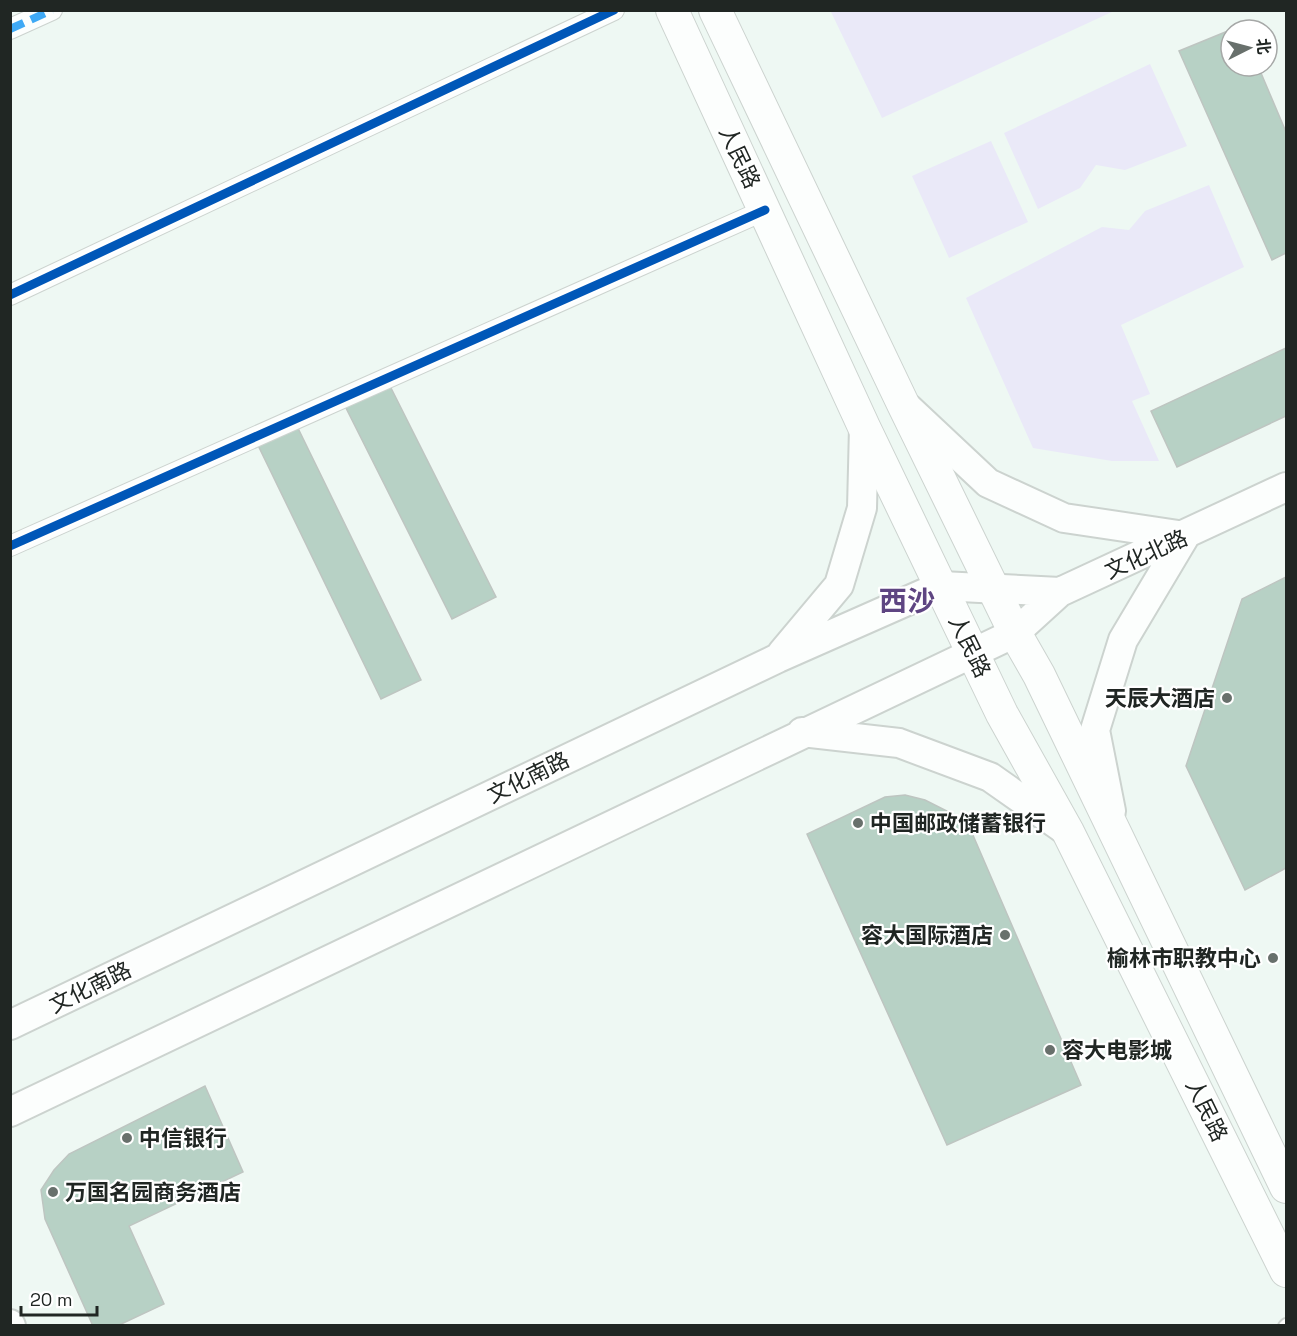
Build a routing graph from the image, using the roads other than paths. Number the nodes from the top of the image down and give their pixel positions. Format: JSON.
{"nodes":[{"id":1,"x":52,"y":10,"type":"edge"},
{"id":2,"x":614,"y":10,"type":"edge"},
{"id":3,"x":672,"y":10,"type":"edge"},
{"id":4,"x":715,"y":10,"type":"edge"},
{"id":5,"x":10,"y":29,"type":"edge"},
{"id":6,"x":765,"y":210,"type":"junction"},
{"id":7,"x":10,"y":295,"type":"edge"},
{"id":8,"x":903,"y":404,"type":"junction"},
{"id":9,"x":864,"y":427,"type":"junction"},
{"id":10,"x":1287,"y":488,"type":"edge"},
{"id":11,"x":1185,"y":536,"type":"junction"},
{"id":12,"x":10,"y":546,"type":"edge"},
{"id":13,"x":941,"y":586,"type":"junction"},
{"id":14,"x":1060,"y":592,"type":"junction"},
{"id":15,"x":1015,"y":633,"type":"junction"},
{"id":16,"x":778,"y":658,"type":"junction"},
{"id":17,"x":802,"y":732,"type":"junction"},
{"id":18,"x":1068,"y":832,"type":"junction"},
{"id":19,"x":1116,"y":837,"type":"junction"},
{"id":20,"x":10,"y":1025,"type":"edge"},
{"id":21,"x":10,"y":1112,"type":"edge"},
{"id":22,"x":1287,"y":1187,"type":"edge"},
{"id":23,"x":1287,"y":1271,"type":"edge"}],
"edges":[{"from":1,"to":5,"type":"street"},
{"from":2,"to":7,"type":"street"},
{"from":3,"to":6,"type":"main road","name":"人民路"},
{"from":4,"to":8,"type":"main road","name":"人民路"},
{"from":6,"to":9,"type":"main road","name":"人民路"},
{"from":6,"to":12,"type":"street"},
{"from":8,"to":11,"type":"main road"},
{"from":8,"to":15,"type":"main road","name":"人民路"},
{"from":9,"to":13,"type":"main road","name":"人民路"},
{"from":9,"to":16,"type":"main road"},
{"from":10,"to":11,"type":"main road","name":"文化北路"},
{"from":11,"to":14,"type":"main road","name":"文化北路"},
{"from":11,"to":19,"type":"main road"},
{"from":13,"to":14,"type":"main road","name":"文化南路"},
{"from":13,"to":16,"type":"main road","name":"文化南路"},
{"from":13,"to":18,"type":"main road","name":"人民路"},
{"from":14,"to":15,"type":"main road","name":"文化北路"},
{"from":15,"to":17,"type":"main road"},
{"from":15,"to":19,"type":"main road","name":"人民路"},
{"from":16,"to":20,"type":"main road","name":"文化南路"},
{"from":17,"to":18,"type":"main road"},
{"from":17,"to":21,"type":"main road"},
{"from":18,"to":23,"type":"main road","name":"人民路"},
{"from":19,"to":22,"type":"main road","name":"人民路"}]}
